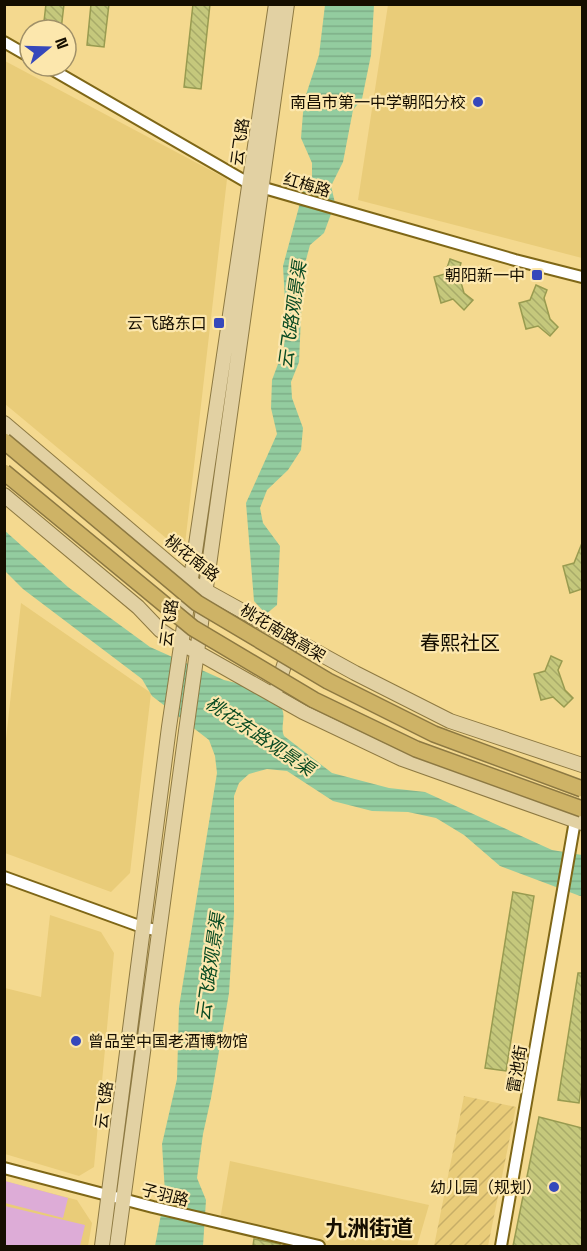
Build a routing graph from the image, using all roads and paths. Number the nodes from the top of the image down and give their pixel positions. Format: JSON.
{"nodes":[{"id":1,"x":276,"y":4,"type":"edge"},
{"id":2,"x":287,"y":4,"type":"edge"},
{"id":3,"x":4,"y":42,"type":"edge"},
{"id":4,"x":18,"y":50,"type":"edge"},
{"id":5,"x":67,"y":78,"type":"edge"},
{"id":6,"x":256,"y":186,"type":"junction"},
{"id":7,"x":582,"y":277,"type":"edge"},
{"id":8,"x":4,"y":423,"type":"edge"},
{"id":9,"x":4,"y":441,"type":"edge"},
{"id":10,"x":4,"y":472,"type":"edge"},
{"id":11,"x":4,"y":495,"type":"edge"},
{"id":12,"x":160,"y":555,"type":"junction"},
{"id":13,"x":191,"y":582,"type":"junction"},
{"id":14,"x":206,"y":591,"type":"junction"},
{"id":15,"x":138,"y":607,"type":"junction"},
{"id":16,"x":292,"y":639,"type":"junction"},
{"id":17,"x":182,"y":647,"type":"junction"},
{"id":18,"x":197,"y":655,"type":"junction"},
{"id":19,"x":275,"y":696,"type":"junction"},
{"id":20,"x":582,"y":765,"type":"edge"},
{"id":21,"x":582,"y":789,"type":"edge"},
{"id":22,"x":579,"y":816,"type":"edge"},
{"id":23,"x":4,"y":877,"type":"edge"},
{"id":24,"x":142,"y":927,"type":"junction"},
{"id":25,"x":160,"y":931,"type":"junction"},
{"id":26,"x":4,"y":1168,"type":"edge"},
{"id":27,"x":109,"y":1196,"type":"junction"},
{"id":28,"x":124,"y":1200,"type":"junction"},
{"id":29,"x":102,"y":1246,"type":"edge"},
{"id":30,"x":117,"y":1246,"type":"edge"},
{"id":31,"x":319,"y":1246,"type":"edge"},
{"id":32,"x":501,"y":1246,"type":"edge"}],
"edges":[{"from":1,"to":6,"type":"main road","name":"云飞路"},
{"from":2,"to":6,"type":"main road","name":"云飞路"},
{"from":3,"to":4,"type":"street"},
{"from":5,"to":6,"type":"street","name":"红梅路"},
{"from":6,"to":7,"type":"street","name":"红梅路"},
{"from":6,"to":13,"type":"main road","name":"云飞路"},
{"from":6,"to":14,"type":"main road","name":"云飞路"},
{"from":8,"to":12,"type":"main road","name":"桃花南路"},
{"from":9,"to":21,"type":"highway","name":"桃花南路高架","bridge":true},
{"from":10,"to":22,"type":"highway","bridge":true},
{"from":11,"to":15,"type":"main road"},
{"from":12,"to":13,"type":"main road","name":"桃花南路"},
{"from":12,"to":15,"type":"main road"},
{"from":13,"to":14,"type":"main road","name":"桃花南路"},
{"from":13,"to":17,"type":"main road","name":"云飞路"},
{"from":14,"to":16,"type":"main road","name":"桃花南路"},
{"from":14,"to":18,"type":"main road","name":"云飞路"},
{"from":15,"to":17,"type":"main road"},
{"from":16,"to":19,"type":"main road"},
{"from":16,"to":20,"type":"main road","name":"桃花南路"},
{"from":17,"to":18,"type":"main road"},
{"from":17,"to":24,"type":"main road","name":"云飞路"},
{"from":18,"to":19,"type":"main road"},
{"from":18,"to":25,"type":"main road","name":"云飞路"},
{"from":19,"to":22,"type":"main road"},
{"from":22,"to":32,"type":"street","name":"雷池街"},
{"from":23,"to":24,"type":"street"},
{"from":24,"to":25,"type":"street"},
{"from":24,"to":27,"type":"main road","name":"云飞路"},
{"from":25,"to":28,"type":"main road","name":"云飞路"},
{"from":26,"to":27,"type":"street","name":"子羽路"},
{"from":27,"to":28,"type":"street","name":"子羽路"},
{"from":27,"to":29,"type":"main road","name":"云飞路"},
{"from":28,"to":30,"type":"main road","name":"云飞路"},
{"from":28,"to":31,"type":"street","name":"子羽路"}]}
